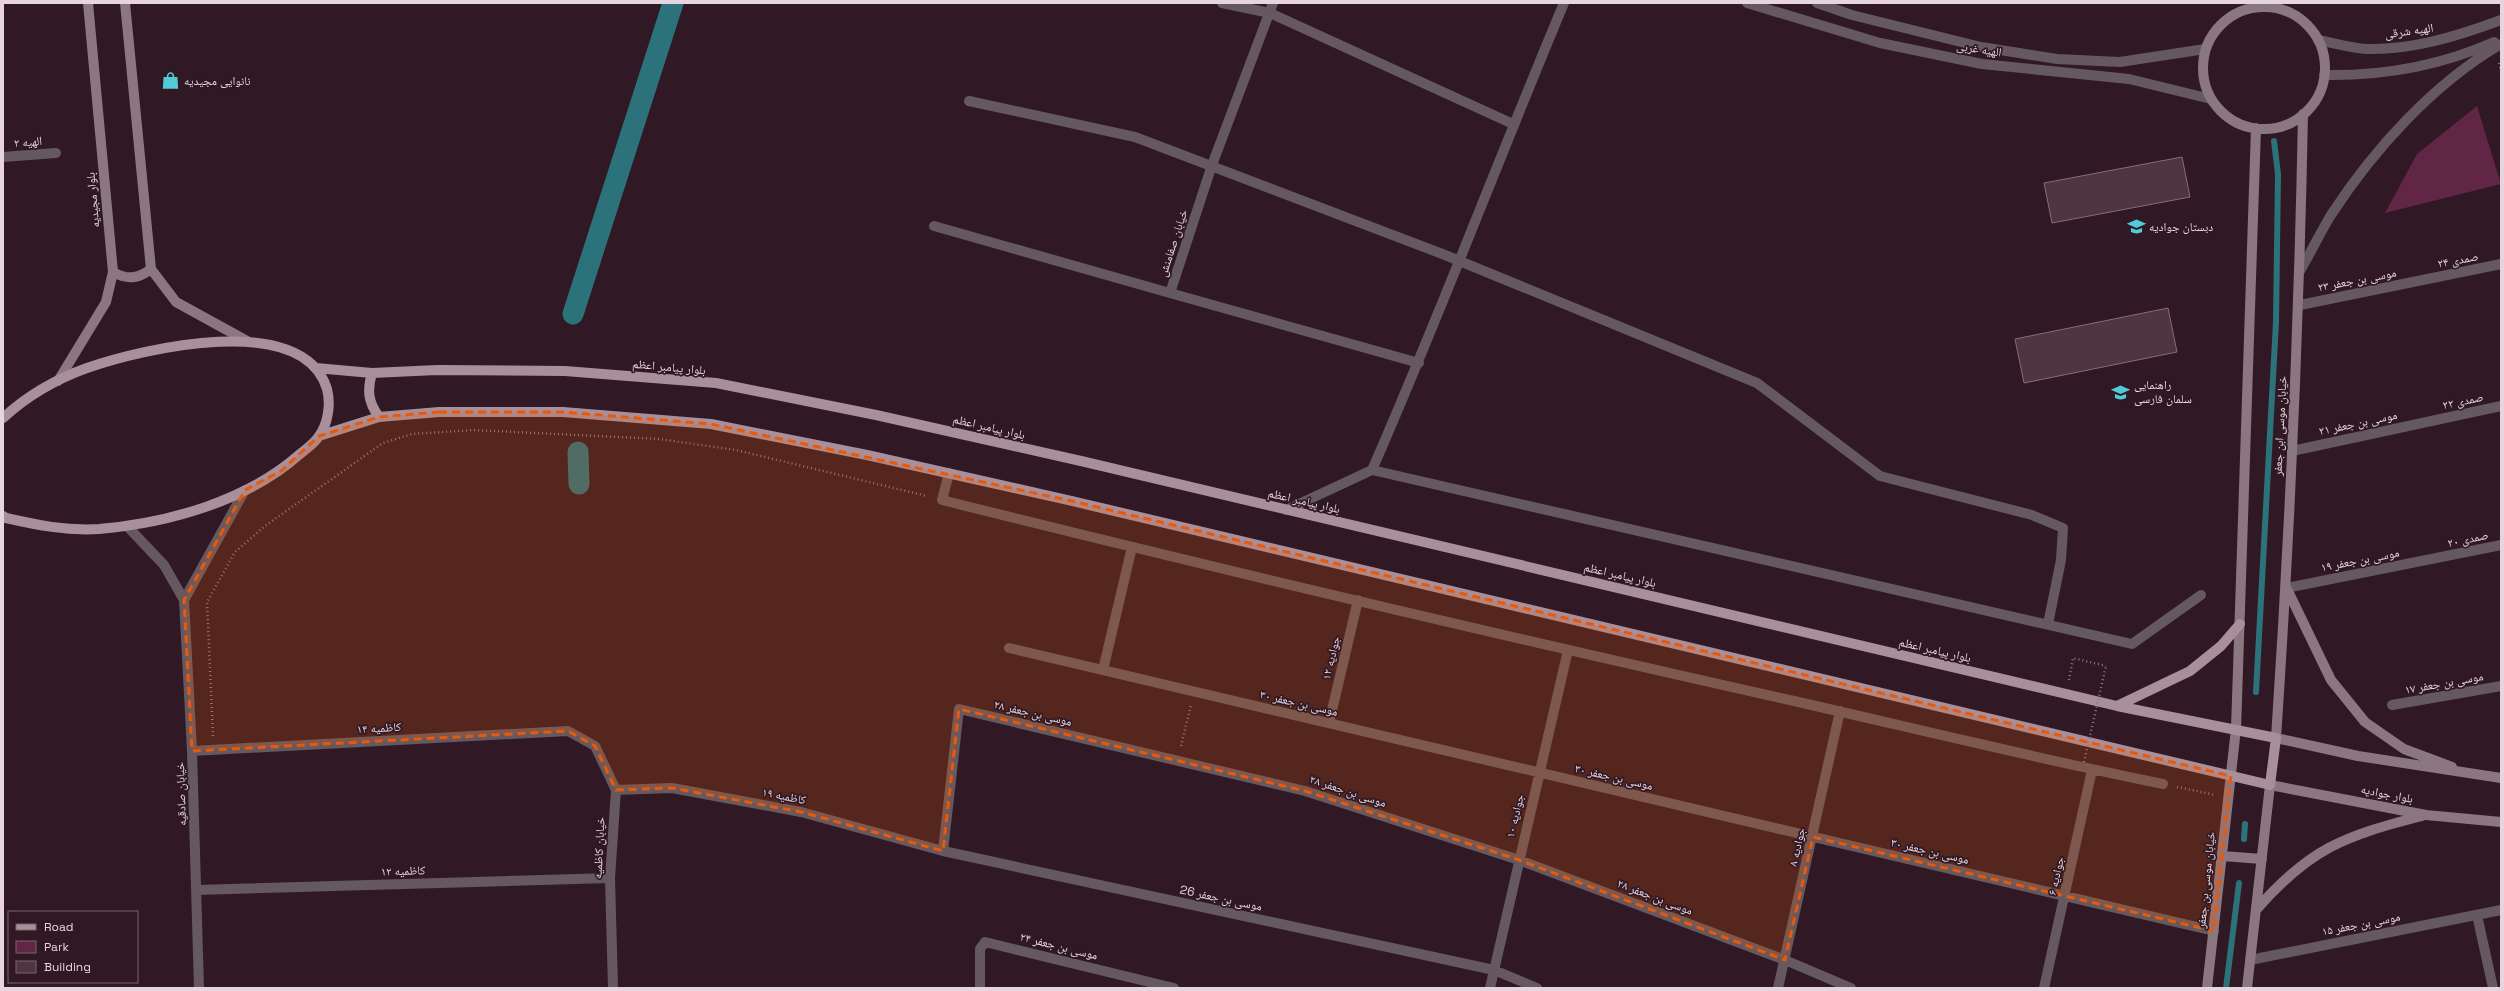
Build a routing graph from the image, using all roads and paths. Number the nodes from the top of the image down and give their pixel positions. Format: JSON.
{"nodes":[{"id":1,"x":88,"y":3,"type":"edge"},
{"id":2,"x":125,"y":3,"type":"edge"},
{"id":3,"x":1222,"y":3,"type":"edge"},
{"id":4,"x":1273,"y":3,"type":"edge"},
{"id":5,"x":1564,"y":3,"type":"edge"},
{"id":6,"x":1747,"y":3,"type":"edge"},
{"id":7,"x":1817,"y":3,"type":"edge"},
{"id":8,"x":2271,"y":5,"type":"edge"},
{"id":9,"x":2236,"y":8,"type":"edge"},
{"id":10,"x":1270,"y":13,"type":"junction"},
{"id":11,"x":2501,"y":20,"type":"edge"},
{"id":12,"x":2501,"y":39,"type":"edge"},
{"id":13,"x":2318,"y":40,"type":"junction"},
{"id":14,"x":2501,"y":44,"type":"edge"},
{"id":15,"x":2205,"y":49,"type":"junction"},
{"id":16,"x":2324,"y":75,"type":"junction"},
{"id":17,"x":2211,"y":99,"type":"junction"},
{"id":18,"x":969,"y":101,"type":"dead end"},
{"id":19,"x":2303,"y":114,"type":"junction"},
{"id":20,"x":1513,"y":124,"type":"junction"},
{"id":21,"x":2256,"y":128,"type":"junction"},
{"id":22,"x":56,"y":153,"type":"dead end"},
{"id":23,"x":3,"y":157,"type":"edge"},
{"id":24,"x":1212,"y":165,"type":"junction"},
{"id":25,"x":934,"y":226,"type":"dead end"},
{"id":26,"x":1458,"y":260,"type":"junction"},
{"id":27,"x":2501,"y":264,"type":"edge"},
{"id":28,"x":151,"y":269,"type":"junction"},
{"id":29,"x":2300,"y":271,"type":"junction"},
{"id":30,"x":113,"y":272,"type":"junction"},
{"id":31,"x":2420,"y":280,"type":"joint"},
{"id":32,"x":1170,"y":293,"type":"junction"},
{"id":33,"x":2300,"y":305,"type":"junction"},
{"id":34,"x":247,"y":342,"type":"junction"},
{"id":35,"x":1419,"y":363,"type":"junction"},
{"id":36,"x":316,"y":368,"type":"junction"},
{"id":37,"x":372,"y":373,"type":"junction"},
{"id":38,"x":58,"y":381,"type":"junction"},
{"id":39,"x":2501,"y":406,"type":"edge"},
{"id":40,"x":379,"y":417,"type":"junction"},
{"id":41,"x":3,"y":418,"type":"edge"},
{"id":42,"x":2430,"y":422,"type":"joint"},
{"id":43,"x":319,"y":436,"type":"junction"},
{"id":44,"x":2292,"y":451,"type":"junction"},
{"id":45,"x":1372,"y":470,"type":"junction"},
{"id":46,"x":949,"y":474,"type":"junction"},
{"id":47,"x":245,"y":490,"type":"junction"},
{"id":48,"x":942,"y":500,"type":"junction"},
{"id":49,"x":1286,"y":510,"type":"junction"},
{"id":50,"x":4,"y":518,"type":"edge"},
{"id":51,"x":127,"y":526,"type":"junction"},
{"id":52,"x":2501,"y":545,"type":"edge"},
{"id":53,"x":1132,"y":547,"type":"junction"},
{"id":54,"x":2440,"y":558,"type":"joint"},
{"id":55,"x":2286,"y":588,"type":"junction"},
{"id":56,"x":2201,"y":595,"type":"dead end"},
{"id":57,"x":184,"y":600,"type":"junction"},
{"id":58,"x":1358,"y":600,"type":"junction"},
{"id":59,"x":2048,"y":624,"type":"junction"},
{"id":60,"x":2240,"y":624,"type":"junction"},
{"id":61,"x":1009,"y":648,"type":"dead end"},
{"id":62,"x":1568,"y":650,"type":"junction"},
{"id":63,"x":1102,"y":670,"type":"junction"},
{"id":64,"x":2501,"y":686,"type":"edge"},
{"id":65,"x":1194,"y":691,"type":"junction"},
{"id":66,"x":2066,"y":694,"type":"junction"},
{"id":67,"x":2392,"y":705,"type":"dead end"},
{"id":68,"x":2117,"y":706,"type":"junction"},
{"id":69,"x":1840,"y":712,"type":"junction"},
{"id":70,"x":1329,"y":723,"type":"junction"},
{"id":71,"x":2236,"y":729,"type":"junction"},
{"id":72,"x":568,"y":731,"type":"joint"},
{"id":73,"x":2276,"y":738,"type":"junction"},
{"id":74,"x":214,"y":750,"type":"junction"},
{"id":75,"x":192,"y":751,"type":"junction"},
{"id":76,"x":1177,"y":761,"type":"junction"},
{"id":77,"x":2084,"y":762,"type":"dead end"},
{"id":78,"x":2092,"y":770,"type":"junction"},
{"id":79,"x":1538,"y":772,"type":"junction"},
{"id":80,"x":2470,"y":774,"type":"junction"},
{"id":81,"x":2232,"y":776,"type":"junction"},
{"id":82,"x":2501,"y":778,"type":"edge"},
{"id":83,"x":2163,"y":784,"type":"joint"},
{"id":84,"x":2270,"y":785,"type":"junction"},
{"id":85,"x":616,"y":790,"type":"junction"},
{"id":86,"x":2229,"y":798,"type":"junction"},
{"id":87,"x":2426,"y":815,"type":"junction"},
{"id":88,"x":2501,"y":822,"type":"edge"},
{"id":89,"x":1813,"y":837,"type":"junction"},
{"id":90,"x":943,"y":851,"type":"junction"},
{"id":91,"x":2222,"y":856,"type":"junction"},
{"id":92,"x":2262,"y":859,"type":"junction"},
{"id":93,"x":1519,"y":860,"type":"junction"},
{"id":94,"x":610,"y":878,"type":"junction"},
{"id":95,"x":196,"y":890,"type":"junction"},
{"id":96,"x":2065,"y":896,"type":"junction"},
{"id":97,"x":2256,"y":910,"type":"junction"},
{"id":98,"x":2501,"y":910,"type":"edge"},
{"id":99,"x":2477,"y":915,"type":"junction"},
{"id":100,"x":2214,"y":931,"type":"junction"},
{"id":101,"x":1785,"y":960,"type":"junction"},
{"id":102,"x":2250,"y":960,"type":"junction"},
{"id":103,"x":1494,"y":970,"type":"junction"},
{"id":104,"x":199,"y":988,"type":"edge"},
{"id":105,"x":613,"y":988,"type":"edge"},
{"id":106,"x":980,"y":988,"type":"edge"},
{"id":107,"x":1174,"y":988,"type":"edge"},
{"id":108,"x":1490,"y":988,"type":"edge"},
{"id":109,"x":1537,"y":988,"type":"edge"},
{"id":110,"x":1778,"y":988,"type":"edge"},
{"id":111,"x":1851,"y":988,"type":"edge"},
{"id":112,"x":2044,"y":988,"type":"edge"},
{"id":113,"x":2206,"y":988,"type":"edge"},
{"id":114,"x":2247,"y":988,"type":"edge"},
{"id":115,"x":2493,"y":988,"type":"edge"}],
"edges":[{"from":1,"to":30,"type":"main road","name":"بلوار مجیدیه"},
{"from":2,"to":28,"type":"main road"},
{"from":3,"to":10,"type":"street"},
{"from":4,"to":10,"type":"street","name":"خیابان صفامنش"},
{"from":5,"to":20,"type":"street"},
{"from":6,"to":17,"type":"street","name":"الهیه غربی"},
{"from":7,"to":15,"type":"street","name":"الهیه غربی"},
{"from":8,"to":9,"type":"main road"},
{"from":8,"to":13,"type":"main road"},
{"from":9,"to":15,"type":"main road"},
{"from":10,"to":20,"type":"street"},
{"from":10,"to":24,"type":"street","name":"خیابان صفامنش"},
{"from":11,"to":13,"type":"street","name":"الهیه شرقی"},
{"from":12,"to":16,"type":"street"},
{"from":13,"to":16,"type":"main road"},
{"from":14,"to":29,"type":"street"},
{"from":15,"to":17,"type":"main road"},
{"from":16,"to":19,"type":"main road"},
{"from":17,"to":21,"type":"main road"},
{"from":18,"to":24,"type":"street"},
{"from":19,"to":21,"type":"main road"},
{"from":19,"to":29,"type":"main road","name":"خیابان موسی ابن جعفر"},
{"from":20,"to":26,"type":"street"},
{"from":21,"to":60,"type":"main road"},
{"from":22,"to":23,"type":"street","name":"الهیه ۲"},
{"from":24,"to":26,"type":"street"},
{"from":24,"to":32,"type":"street","name":"خیابان صفامنش"},
{"from":25,"to":32,"type":"street"},
{"from":26,"to":35,"type":"street"},
{"from":26,"to":59,"type":"street"},
{"from":27,"to":31,"type":"street","name":"صمدی ۲۴"},
{"from":28,"to":30,"type":"main road"},
{"from":28,"to":34,"type":"main road"},
{"from":29,"to":33,"type":"main road","name":"خیابان موسی ابن جعفر"},
{"from":30,"to":38,"type":"main road","name":"بلوار مجیدیه"},
{"from":31,"to":33,"type":"street","name":"موسی بن جعفر ۲۳"},
{"from":32,"to":35,"type":"street","name":"خیابان صفامنش"},
{"from":33,"to":44,"type":"main road","name":"خیابان موسی ابن جعفر"},
{"from":34,"to":36,"type":"main road"},
{"from":34,"to":38,"type":"main road"},
{"from":35,"to":45,"type":"street"},
{"from":36,"to":37,"type":"main road","name":"بلوار پیامبر اعظم"},
{"from":36,"to":43,"type":"main road"},
{"from":37,"to":40,"type":"main road"},
{"from":37,"to":49,"type":"main road","name":"بلوار پیامبر اعظم"},
{"from":38,"to":41,"type":"main road"},
{"from":39,"to":42,"type":"street","name":"صمدی ۲۲"},
{"from":40,"to":43,"type":"main road"},
{"from":40,"to":46,"type":"main road"},
{"from":42,"to":44,"type":"street","name":"موسی بن جعفر ۲۱"},
{"from":43,"to":47,"type":"main road"},
{"from":44,"to":55,"type":"main road","name":"خیابان موسی ابن جعفر"},
{"from":45,"to":49,"type":"street"},
{"from":45,"to":59,"type":"street"},
{"from":46,"to":48,"type":"street"},
{"from":46,"to":81,"type":"main road"},
{"from":47,"to":51,"type":"main road"},
{"from":47,"to":57,"type":"street"},
{"from":48,"to":53,"type":"street"},
{"from":48,"to":74,"type":"path"},
{"from":49,"to":66,"type":"main road","name":"بلوار پیامبر اعظم"},
{"from":50,"to":51,"type":"main road"},
{"from":51,"to":57,"type":"street"},
{"from":52,"to":54,"type":"street","name":"صمدی ۲۰"},
{"from":53,"to":58,"type":"street"},
{"from":53,"to":63,"type":"street"},
{"from":54,"to":55,"type":"street","name":"موسی بن جعفر ۱۹"},
{"from":55,"to":73,"type":"main road","name":"خیابان موسی ابن جعفر"},
{"from":55,"to":80,"type":"main road"},
{"from":56,"to":59,"type":"street"},
{"from":57,"to":75,"type":"street","name":"خیابان صادقیه"},
{"from":58,"to":62,"type":"street"},
{"from":58,"to":70,"type":"street","name":"جوادیه ۱۲"},
{"from":60,"to":68,"type":"main road"},
{"from":60,"to":71,"type":"main road"},
{"from":61,"to":63,"type":"street","name":"موسی بن جعفر ۳۰"},
{"from":62,"to":69,"type":"street"},
{"from":62,"to":79,"type":"street","name":"جوادیه ۱۰"},
{"from":63,"to":65,"type":"street","name":"موسی بن جعفر ۳۰"},
{"from":64,"to":67,"type":"street","name":"موسی بن جعفر ۱۷"},
{"from":65,"to":70,"type":"street","name":"موسی بن جعفر ۳۰"},
{"from":65,"to":76,"type":"path"},
{"from":66,"to":68,"type":"main road","name":"بلوار پیامبر اعظم"},
{"from":66,"to":77,"type":"path","bridge":true},
{"from":68,"to":71,"type":"main road","name":"بلوار پیامبر اعظم"},
{"from":69,"to":78,"type":"street"},
{"from":69,"to":89,"type":"street","name":"جوادیه ۸"},
{"from":70,"to":79,"type":"street","name":"موسی بن جعفر ۳۰"},
{"from":71,"to":73,"type":"main road","name":"بلوار پیامبر اعظم"},
{"from":71,"to":81,"type":"main road","name":"خیابان موسی بن جعفر"},
{"from":72,"to":74,"type":"street","name":"کاظمیه ۱۴"},
{"from":72,"to":85,"type":"street","name":"خیابان کاظمیه"},
{"from":73,"to":80,"type":"main road"},
{"from":73,"to":84,"type":"main road"},
{"from":74,"to":75,"type":"street","name":"کاظمیه ۱۴"},
{"from":75,"to":95,"type":"street","name":"خیابان صادقیه"},
{"from":76,"to":90,"type":"street","name":"موسی بن جعفر ۲۸"},
{"from":76,"to":93,"type":"street","name":"موسی بن جعفر ۲۸"},
{"from":78,"to":83,"type":"street"},
{"from":78,"to":96,"type":"street","name":"جوادیه ۶"},
{"from":79,"to":89,"type":"street","name":"موسی بن جعفر ۳۰"},
{"from":79,"to":93,"type":"street","name":"جوادیه ۱۰"},
{"from":80,"to":82,"type":"main road"},
{"from":81,"to":84,"type":"main road"},
{"from":81,"to":86,"type":"main road","name":"خیابان موسی بن جعفر"},
{"from":83,"to":86,"type":"path"},
{"from":84,"to":87,"type":"main road","name":"بلوار جوادیه"},
{"from":84,"to":92,"type":"main road"},
{"from":85,"to":90,"type":"street","name":"کاظمیه ۱۹"},
{"from":85,"to":94,"type":"street","name":"خیابان کاظمیه"},
{"from":86,"to":91,"type":"main road","name":"خیابان موسی بن جعفر"},
{"from":87,"to":88,"type":"main road","name":"بلوار جوادیه"},
{"from":87,"to":97,"type":"main road"},
{"from":89,"to":96,"type":"street","name":"موسی بن جعفر ۳۰"},
{"from":89,"to":101,"type":"street","name":"جوادیه ۸"},
{"from":90,"to":103,"type":"street","name":"موسی بن جعفر 26"},
{"from":91,"to":92,"type":"main road"},
{"from":91,"to":100,"type":"main road","name":"خیابان موسی بن جعفر"},
{"from":92,"to":97,"type":"main road"},
{"from":93,"to":101,"type":"street","name":"موسی بن جعفر ۲۸"},
{"from":93,"to":103,"type":"street","name":"جوادیه ۱۰"},
{"from":94,"to":95,"type":"street","name":"کاظمیه ۱۲"},
{"from":94,"to":105,"type":"street","name":"خیابان کاظمیه"},
{"from":95,"to":104,"type":"street","name":"خیابان صادقیه"},
{"from":96,"to":100,"type":"street","name":"موسی بن جعفر ۳۰"},
{"from":96,"to":112,"type":"street","name":"جوادیه ۶"},
{"from":97,"to":102,"type":"main road"},
{"from":98,"to":99,"type":"street","name":"موسی بن جعفر ۱۵"},
{"from":99,"to":102,"type":"street","name":"موسی بن جعفر ۱۵"},
{"from":99,"to":115,"type":"street"},
{"from":100,"to":113,"type":"main road","name":"خیابان موسی بن جعفر"},
{"from":101,"to":110,"type":"street","name":"جوادیه ۸"},
{"from":101,"to":111,"type":"street","name":"موسی بن جعفر ۲۸"},
{"from":102,"to":114,"type":"main road"},
{"from":103,"to":108,"type":"street","name":"جوادیه ۱۰"},
{"from":103,"to":109,"type":"street","name":"موسی بن جعفر 26"},
{"from":106,"to":107,"type":"street","name":"موسی بن جعفر ۲۴"}]}
